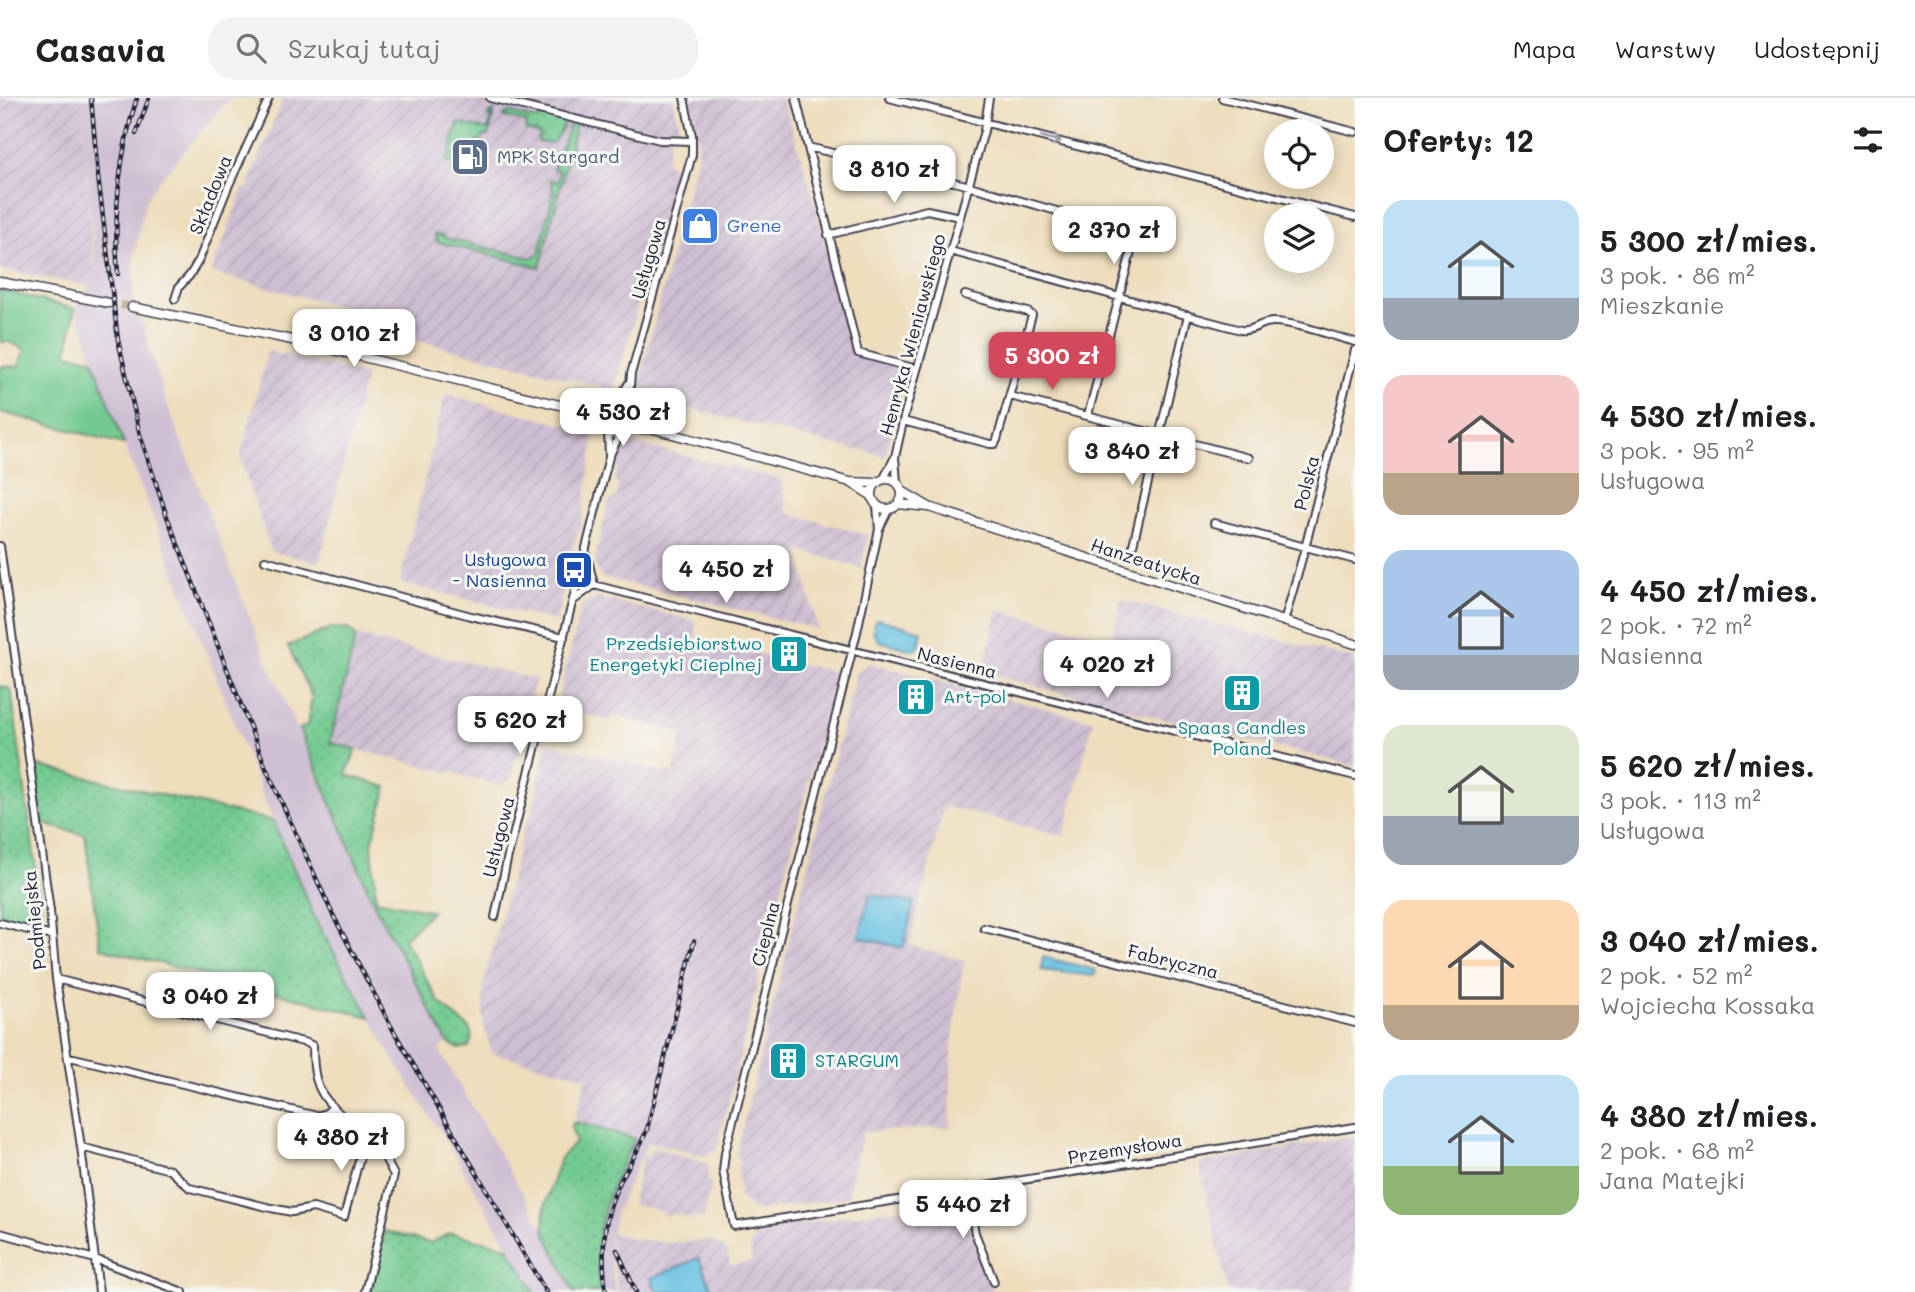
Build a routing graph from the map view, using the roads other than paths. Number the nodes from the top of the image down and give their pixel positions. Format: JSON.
{"nodes":[{"id":1,"x":269,"y":98,"type":"edge"},
{"id":2,"x":490,"y":98,"type":"edge"},
{"id":3,"x":684,"y":98,"type":"edge"},
{"id":4,"x":796,"y":98,"type":"edge"},
{"id":5,"x":889,"y":98,"type":"edge"},
{"id":6,"x":989,"y":98,"type":"edge"},
{"id":7,"x":1222,"y":98,"type":"edge"},
{"id":8,"x":985,"y":123,"type":"junction"},
{"id":9,"x":1355,"y":132,"type":"edge"},
{"id":10,"x":691,"y":142,"type":"junction"},
{"id":11,"x":808,"y":147,"type":"junction"},
{"id":12,"x":969,"y":186,"type":"junction"},
{"id":13,"x":960,"y":217,"type":"junction"},
{"id":14,"x":1355,"y":217,"type":"edge"},
{"id":15,"x":828,"y":235,"type":"junction"},
{"id":16,"x":950,"y":251,"type":"junction"},
{"id":17,"x":0,"y":282,"type":"edge"},
{"id":18,"x":965,"y":295,"type":"dead end"},
{"id":19,"x":1119,"y":298,"type":"junction"},
{"id":20,"x":175,"y":299,"type":"dead end"},
{"id":21,"x":109,"y":303,"type":"tunnel mouth"},
{"id":22,"x":132,"y":307,"type":"tunnel mouth"},
{"id":23,"x":1188,"y":315,"type":"junction"},
{"id":24,"x":1355,"y":342,"type":"edge"},
{"id":25,"x":1355,"y":350,"type":"edge"},
{"id":26,"x":916,"y":369,"type":"junction"},
{"id":27,"x":629,"y":383,"type":"junction"},
{"id":28,"x":1010,"y":396,"type":"junction"},
{"id":29,"x":611,"y":407,"type":"junction"},
{"id":30,"x":580,"y":410,"type":"junction"},
{"id":31,"x":630,"y":412,"type":"junction"},
{"id":32,"x":1088,"y":415,"type":"junction"},
{"id":33,"x":904,"y":421,"type":"junction"},
{"id":34,"x":606,"y":427,"type":"junction"},
{"id":35,"x":629,"y":429,"type":"junction"},
{"id":36,"x":654,"y":429,"type":"junction"},
{"id":37,"x":620,"y":434,"type":"junction"},
{"id":38,"x":1158,"y":435,"type":"junction"},
{"id":39,"x":609,"y":457,"type":"junction"},
{"id":40,"x":895,"y":457,"type":"junction"},
{"id":41,"x":1249,"y":458,"type":"dead end"},
{"id":42,"x":884,"y":478,"type":"junction"},
{"id":43,"x":850,"y":482,"type":"junction"},
{"id":44,"x":897,"y":482,"type":"junction"},
{"id":45,"x":875,"y":484,"type":"junction"},
{"id":46,"x":902,"y":491,"type":"junction"},
{"id":47,"x":871,"y":495,"type":"junction"},
{"id":48,"x":898,"y":504,"type":"junction"},
{"id":49,"x":877,"y":506,"type":"junction"},
{"id":50,"x":929,"y":507,"type":"junction"},
{"id":51,"x":890,"y":509,"type":"junction"},
{"id":52,"x":1214,"y":523,"type":"dead end"},
{"id":53,"x":879,"y":528,"type":"junction"},
{"id":54,"x":0,"y":545,"type":"edge"},
{"id":55,"x":1133,"y":545,"type":"dead end"},
{"id":56,"x":1305,"y":548,"type":"junction"},
{"id":57,"x":586,"y":551,"type":"junction"},
{"id":58,"x":265,"y":560,"type":"dead end"},
{"id":59,"x":1355,"y":561,"type":"edge"},
{"id":60,"x":580,"y":574,"type":"junction"},
{"id":61,"x":594,"y":584,"type":"junction"},
{"id":62,"x":574,"y":600,"type":"junction"},
{"id":63,"x":1284,"y":622,"type":"junction"},
{"id":64,"x":564,"y":637,"type":"junction"},
{"id":65,"x":1355,"y":644,"type":"edge"},
{"id":66,"x":852,"y":651,"type":"junction"},
{"id":67,"x":1355,"y":776,"type":"edge"},
{"id":68,"x":495,"y":917,"type":"dead end"},
{"id":69,"x":0,"y":923,"type":"edge"},
{"id":70,"x":984,"y":928,"type":"dead end"},
{"id":71,"x":52,"y":936,"type":"junction"},
{"id":72,"x":56,"y":979,"type":"junction"},
{"id":73,"x":1355,"y":1023,"type":"edge"},
{"id":74,"x":68,"y":1058,"type":"junction"},
{"id":75,"x":333,"y":1108,"type":"junction"},
{"id":76,"x":1355,"y":1127,"type":"edge"},
{"id":77,"x":365,"y":1138,"type":"junction"},
{"id":78,"x":81,"y":1147,"type":"junction"},
{"id":79,"x":966,"y":1188,"type":"junction"},
{"id":80,"x":734,"y":1226,"type":"joint"},
{"id":81,"x":0,"y":1233,"type":"edge"},
{"id":82,"x":94,"y":1259,"type":"junction"},
{"id":83,"x":994,"y":1282,"type":"dead end"},
{"id":84,"x":99,"y":1292,"type":"edge"},
{"id":85,"x":183,"y":1292,"type":"edge"},
{"id":86,"x":365,"y":1292,"type":"edge"}],
"edges":[{"from":1,"to":20,"type":"street","name":"Składowa"},
{"from":2,"to":10,"type":"street"},
{"from":3,"to":10,"type":"street","name":"Usługowa"},
{"from":4,"to":11,"type":"street"},
{"from":5,"to":8,"type":"street"},
{"from":6,"to":8,"type":"street","name":"Henryka Wieniawskiego"},
{"from":7,"to":9,"type":"street"},
{"from":8,"to":12,"type":"street","name":"Henryka Wieniawskiego"},
{"from":8,"to":14,"type":"street","one_way":true},
{"from":10,"to":27,"type":"street","name":"Usługowa"},
{"from":11,"to":12,"type":"street"},
{"from":11,"to":15,"type":"street"},
{"from":12,"to":13,"type":"street","name":"Henryka Wieniawskiego"},
{"from":12,"to":19,"type":"street"},
{"from":13,"to":15,"type":"street"},
{"from":13,"to":16,"type":"street","name":"Henryka Wieniawskiego"},
{"from":15,"to":26,"type":"street"},
{"from":16,"to":19,"type":"street"},
{"from":16,"to":26,"type":"street","name":"Henryka Wieniawskiego"},
{"from":17,"to":21,"type":"street"},
{"from":18,"to":28,"type":"street"},
{"from":19,"to":23,"type":"street"},
{"from":19,"to":32,"type":"street"},
{"from":22,"to":30,"type":"street"},
{"from":23,"to":24,"type":"street"},
{"from":23,"to":38,"type":"street"},
{"from":25,"to":56,"type":"street","name":"Polska"},
{"from":26,"to":33,"type":"street","name":"Henryka Wieniawskiego"},
{"from":27,"to":29,"type":"street","name":"Usługowa"},
{"from":27,"to":31,"type":"street","name":"Usługowa"},
{"from":28,"to":32,"type":"street"},
{"from":28,"to":33,"type":"street"},
{"from":29,"to":30,"type":"street"},
{"from":29,"to":31,"type":"street"},
{"from":29,"to":34,"type":"street"},
{"from":30,"to":34,"type":"street"},
{"from":31,"to":35,"type":"street"},
{"from":31,"to":36,"type":"street"},
{"from":32,"to":38,"type":"street"},
{"from":33,"to":40,"type":"street","name":"Henryka Wieniawskiego"},
{"from":34,"to":37,"type":"street"},
{"from":34,"to":39,"type":"street","name":"Usługowa"},
{"from":35,"to":36,"type":"street"},
{"from":35,"to":37,"type":"street"},
{"from":36,"to":43,"type":"street"},
{"from":37,"to":39,"type":"street","name":"Usługowa"},
{"from":38,"to":41,"type":"street"},
{"from":38,"to":55,"type":"street"},
{"from":39,"to":57,"type":"street","name":"Usługowa"},
{"from":40,"to":42,"type":"street","name":"Henryka Wieniawskiego"},
{"from":40,"to":44,"type":"street","name":"Henryka Wieniawskiego"},
{"from":42,"to":44,"type":"street"},
{"from":42,"to":45,"type":"street"},
{"from":43,"to":45,"type":"street"},
{"from":43,"to":47,"type":"street"},
{"from":44,"to":46,"type":"street"},
{"from":45,"to":47,"type":"street"},
{"from":46,"to":48,"type":"street"},
{"from":46,"to":50,"type":"street","name":"Hanzeatycka"},
{"from":47,"to":49,"type":"street"},
{"from":48,"to":50,"type":"street","name":"Hanzeatycka"},
{"from":48,"to":51,"type":"street"},
{"from":49,"to":51,"type":"street"},
{"from":49,"to":53,"type":"street"},
{"from":50,"to":63,"type":"street","name":"Hanzeatycka"},
{"from":51,"to":53,"type":"street"},
{"from":52,"to":56,"type":"street"},
{"from":53,"to":66,"type":"street"},
{"from":54,"to":71,"type":"street","name":"Podmiejska"},
{"from":56,"to":59,"type":"street"},
{"from":56,"to":63,"type":"street","name":"Polska"},
{"from":57,"to":60,"type":"street","name":"Usługowa"},
{"from":57,"to":61,"type":"street","name":"Usługowa"},
{"from":58,"to":64,"type":"street"},
{"from":60,"to":61,"type":"street"},
{"from":60,"to":62,"type":"street","name":"Usługowa"},
{"from":61,"to":62,"type":"street"},
{"from":61,"to":66,"type":"street","name":"Nasienna"},
{"from":62,"to":64,"type":"street","name":"Usługowa"},
{"from":63,"to":65,"type":"street","name":"Hanzeatycka"},
{"from":64,"to":68,"type":"street","name":"Usługowa"},
{"from":66,"to":67,"type":"street","name":"Nasienna"},
{"from":66,"to":80,"type":"street","name":"Cieplna"},
{"from":69,"to":71,"type":"street"},
{"from":70,"to":73,"type":"street","name":"Fabryczna"},
{"from":71,"to":72,"type":"street","name":"Podmiejska"},
{"from":72,"to":74,"type":"street","name":"Podmiejska"},
{"from":72,"to":75,"type":"street"},
{"from":74,"to":75,"type":"street"},
{"from":74,"to":78,"type":"street","name":"Podmiejska"},
{"from":75,"to":77,"type":"street"},
{"from":76,"to":79,"type":"street","name":"Przemysłowa"},
{"from":77,"to":78,"type":"street"},
{"from":77,"to":86,"type":"street"},
{"from":78,"to":82,"type":"street","name":"Podmiejska"},
{"from":79,"to":80,"type":"street","name":"Przemysłowa"},
{"from":79,"to":83,"type":"street"},
{"from":81,"to":82,"type":"street"},
{"from":82,"to":84,"type":"street","name":"Podmiejska"},
{"from":82,"to":85,"type":"street"}]}
